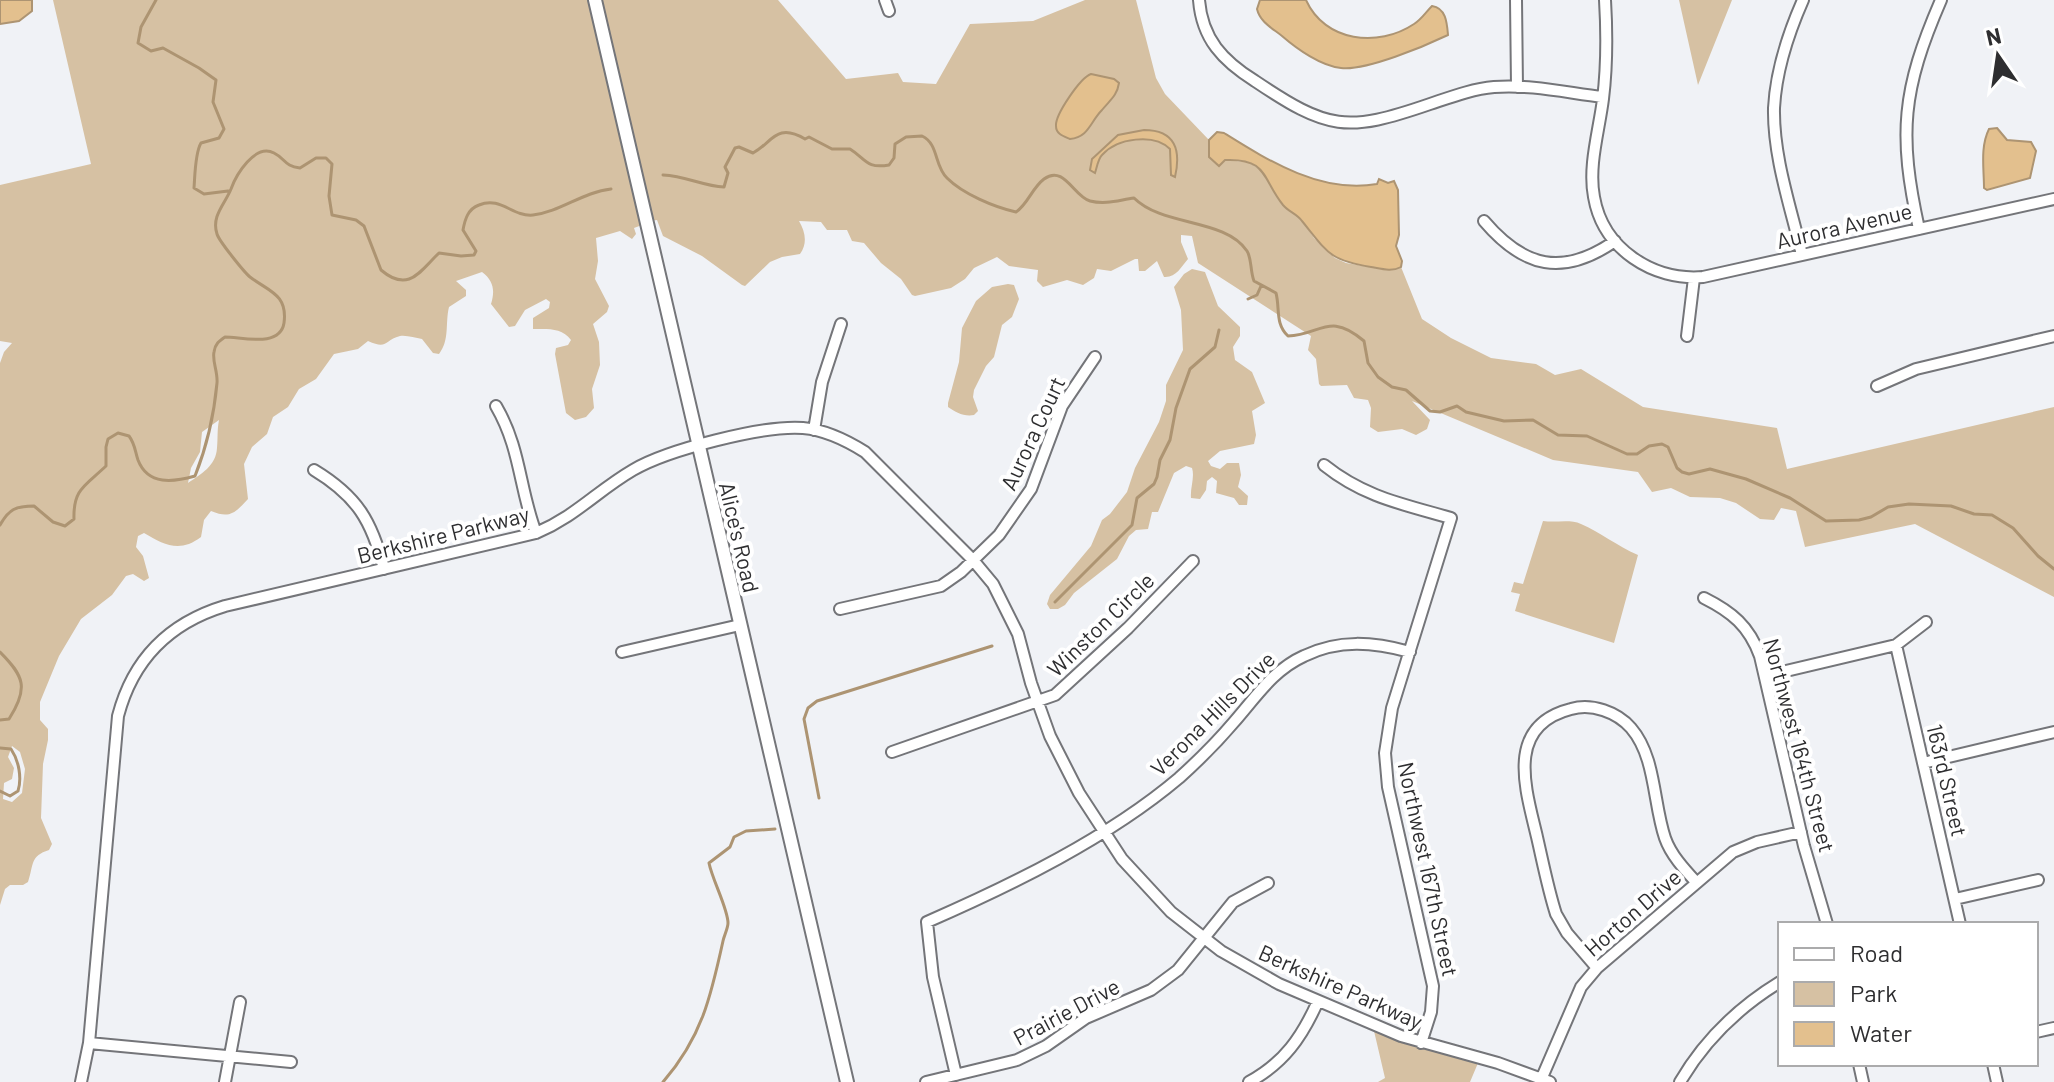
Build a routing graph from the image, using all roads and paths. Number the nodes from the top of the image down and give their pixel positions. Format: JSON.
{"nodes":[{"id":1,"x":595,"y":0,"type":"edge"},
{"id":2,"x":1199,"y":0,"type":"edge"},
{"id":3,"x":1516,"y":0,"type":"edge"},
{"id":4,"x":1605,"y":0,"type":"edge"},
{"id":5,"x":1803,"y":0,"type":"edge"},
{"id":6,"x":1941,"y":0,"type":"edge"},
{"id":7,"x":1517,"y":87,"type":"junction"},
{"id":8,"x":1603,"y":97,"type":"junction"},
{"id":9,"x":2054,"y":199,"type":"edge"},
{"id":10,"x":1484,"y":221,"type":"dead end"},
{"id":11,"x":1919,"y":229,"type":"junction"},
{"id":12,"x":1615,"y":241,"type":"junction"},
{"id":13,"x":1802,"y":255,"type":"junction"},
{"id":14,"x":1694,"y":278,"type":"junction"},
{"id":15,"x":841,"y":324,"type":"dead end"},
{"id":16,"x":1687,"y":336,"type":"dead end"},
{"id":17,"x":2054,"y":336,"type":"edge"},
{"id":18,"x":1095,"y":357,"type":"dead end"},
{"id":19,"x":1877,"y":386,"type":"dead end"},
{"id":20,"x":496,"y":406,"type":"dead end"},
{"id":21,"x":814,"y":430,"type":"junction"},
{"id":22,"x":698,"y":446,"type":"junction"},
{"id":23,"x":1324,"y":465,"type":"dead end"},
{"id":24,"x":314,"y":470,"type":"dead end"},
{"id":25,"x":536,"y":533,"type":"junction"},
{"id":26,"x":973,"y":560,"type":"junction"},
{"id":27,"x":1193,"y":561,"type":"dead end"},
{"id":28,"x":384,"y":569,"type":"junction"},
{"id":29,"x":1704,"y":598,"type":"dead end"},
{"id":30,"x":840,"y":609,"type":"dead end"},
{"id":31,"x":1926,"y":622,"type":"dead end"},
{"id":32,"x":740,"y":625,"type":"junction"},
{"id":33,"x":1896,"y":645,"type":"junction"},
{"id":34,"x":622,"y":652,"type":"dead end"},
{"id":35,"x":1410,"y":652,"type":"junction"},
{"id":36,"x":1765,"y":676,"type":"junction"},
{"id":37,"x":1037,"y":702,"type":"junction"},
{"id":38,"x":2054,"y":732,"type":"edge"},
{"id":39,"x":892,"y":752,"type":"dead end"},
{"id":40,"x":1923,"y":763,"type":"junction"},
{"id":41,"x":1102,"y":831,"type":"junction"},
{"id":42,"x":1801,"y":832,"type":"junction"},
{"id":43,"x":2038,"y":880,"type":"dead end"},
{"id":44,"x":1696,"y":882,"type":"junction"},
{"id":45,"x":1268,"y":883,"type":"dead end"},
{"id":46,"x":1955,"y":899,"type":"junction"},
{"id":47,"x":1826,"y":922,"type":"edge"},
{"id":48,"x":1960,"y":922,"type":"edge"},
{"id":49,"x":1203,"y":938,"type":"junction"},
{"id":50,"x":1597,"y":968,"type":"junction"},
{"id":51,"x":1778,"y":984,"type":"edge"},
{"id":52,"x":1318,"y":1001,"type":"junction"},
{"id":53,"x":240,"y":1002,"type":"dead end"},
{"id":54,"x":89,"y":1043,"type":"junction"},
{"id":55,"x":1421,"y":1043,"type":"junction"},
{"id":56,"x":229,"y":1056,"type":"junction"},
{"id":57,"x":291,"y":1062,"type":"dead end"},
{"id":58,"x":956,"y":1075,"type":"junction"},
{"id":59,"x":1544,"y":1081,"type":"edge"},
{"id":60,"x":81,"y":1082,"type":"edge"},
{"id":61,"x":225,"y":1082,"type":"edge"},
{"id":62,"x":847,"y":1082,"type":"edge"},
{"id":63,"x":926,"y":1082,"type":"edge"},
{"id":64,"x":1249,"y":1082,"type":"edge"},
{"id":65,"x":1680,"y":1082,"type":"edge"}],
"edges":[{"from":1,"to":22,"type":"main road","name":"Alice's Road"},
{"from":2,"to":7,"type":"street"},
{"from":3,"to":7,"type":"street"},
{"from":4,"to":8,"type":"street"},
{"from":5,"to":13,"type":"street"},
{"from":6,"to":11,"type":"street"},
{"from":7,"to":8,"type":"street"},
{"from":8,"to":12,"type":"street"},
{"from":9,"to":11,"type":"street","name":"Aurora Avenue"},
{"from":10,"to":12,"type":"street"},
{"from":11,"to":13,"type":"street","name":"Aurora Avenue"},
{"from":12,"to":14,"type":"street","name":"Aurora Avenue"},
{"from":13,"to":14,"type":"street","name":"Aurora Avenue"},
{"from":14,"to":16,"type":"street"},
{"from":15,"to":21,"type":"street"},
{"from":17,"to":19,"type":"street"},
{"from":18,"to":26,"type":"street","name":"Aurora Court"},
{"from":20,"to":25,"type":"street"},
{"from":21,"to":22,"type":"street","name":"Berkshire Parkway"},
{"from":21,"to":26,"type":"street","name":"Berkshire Parkway"},
{"from":22,"to":25,"type":"street","name":"Berkshire Parkway"},
{"from":22,"to":32,"type":"main road","name":"Alice's Road"},
{"from":23,"to":35,"type":"street","name":"Northwest 167th Street"},
{"from":24,"to":28,"type":"street"},
{"from":25,"to":28,"type":"street","name":"Berkshire Parkway"},
{"from":26,"to":30,"type":"street","name":"Aurora Court"},
{"from":26,"to":37,"type":"street","name":"Berkshire Parkway"},
{"from":27,"to":37,"type":"street","name":"Winston Circle"},
{"from":28,"to":54,"type":"street","name":"Berkshire Parkway"},
{"from":29,"to":36,"type":"street","name":"Northwest 164th Street"},
{"from":31,"to":33,"type":"street"},
{"from":32,"to":34,"type":"street"},
{"from":32,"to":62,"type":"main road","name":"Alice's Road"},
{"from":33,"to":36,"type":"street"},
{"from":33,"to":40,"type":"street","name":"163rd Street"},
{"from":35,"to":41,"type":"street","name":"Verona Hills Drive"},
{"from":35,"to":55,"type":"street","name":"Northwest 167th Street"},
{"from":36,"to":42,"type":"street","name":"Northwest 164th Street"},
{"from":37,"to":39,"type":"street","name":"Winston Circle"},
{"from":37,"to":41,"type":"street","name":"Berkshire Parkway"},
{"from":38,"to":40,"type":"street"},
{"from":40,"to":46,"type":"street","name":"163rd Street"},
{"from":41,"to":49,"type":"street","name":"Berkshire Parkway"},
{"from":41,"to":58,"type":"street","name":"Verona Hills Drive"},
{"from":42,"to":44,"type":"street","name":"Horton Drive"},
{"from":42,"to":47,"type":"street","name":"Northwest 164th Street"},
{"from":43,"to":46,"type":"street"},
{"from":44,"to":50,"type":"street","name":"Horton Drive"},
{"from":44,"to":50,"type":"street"},
{"from":45,"to":49,"type":"street","name":"Prairie Drive"},
{"from":46,"to":48,"type":"street","name":"163rd Street"},
{"from":49,"to":52,"type":"street","name":"Berkshire Parkway"},
{"from":49,"to":58,"type":"street","name":"Prairie Drive"},
{"from":50,"to":59,"type":"street","name":"Horton Drive"},
{"from":51,"to":65,"type":"street"},
{"from":52,"to":55,"type":"street","name":"Berkshire Parkway"},
{"from":52,"to":64,"type":"street"},
{"from":53,"to":56,"type":"street"},
{"from":54,"to":56,"type":"street"},
{"from":54,"to":60,"type":"street","name":"Berkshire Parkway"},
{"from":55,"to":59,"type":"street","name":"Berkshire Parkway"},
{"from":56,"to":57,"type":"street"},
{"from":56,"to":61,"type":"street"},
{"from":58,"to":63,"type":"street","name":"Prairie Drive"}]}
